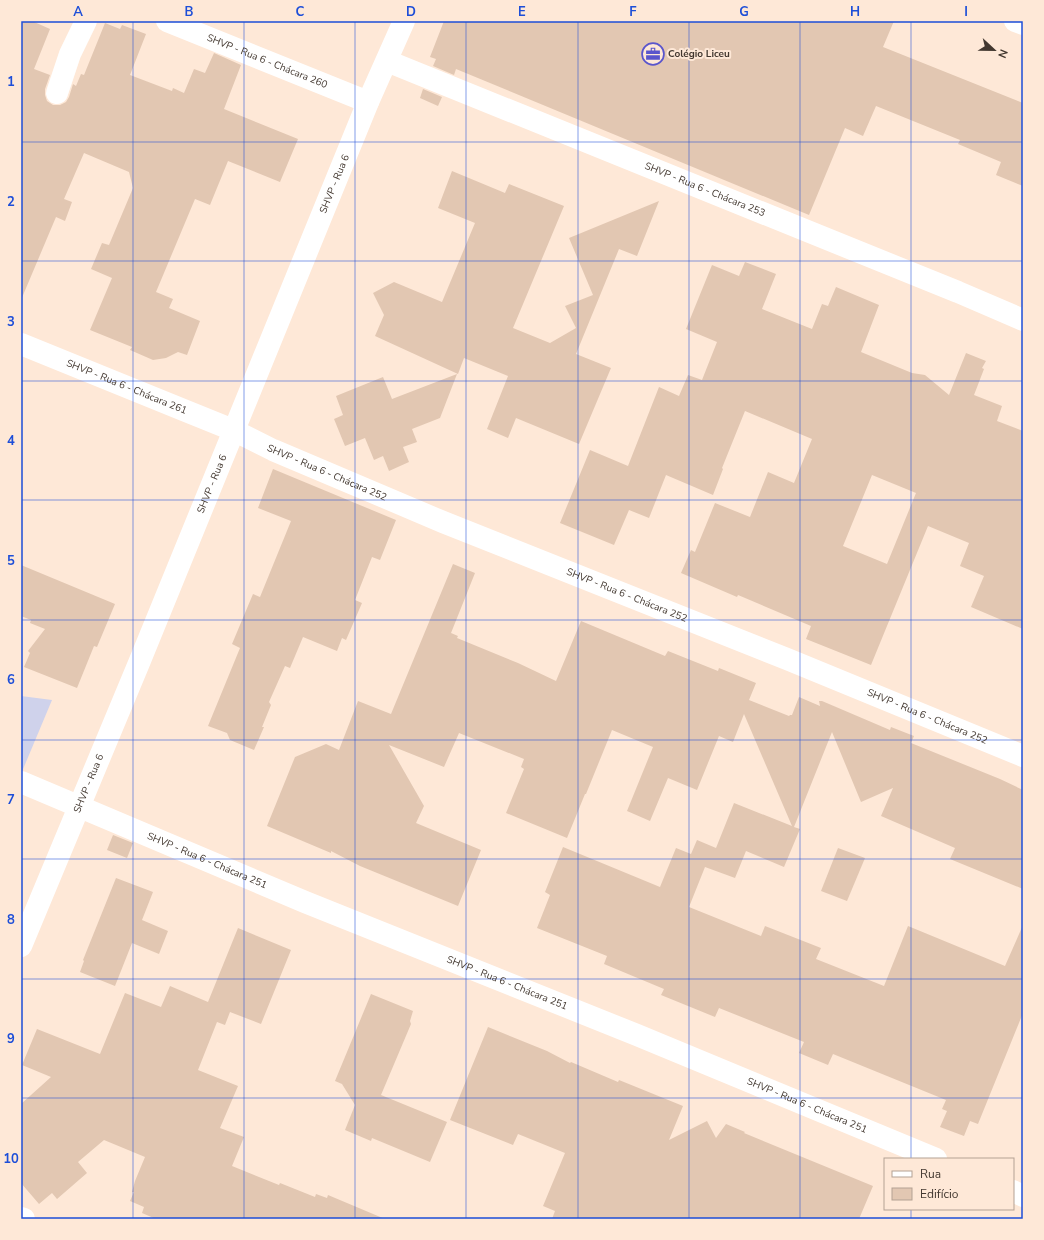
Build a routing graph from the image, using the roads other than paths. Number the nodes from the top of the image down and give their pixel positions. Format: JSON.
{"nodes":[{"id":1,"x":86,"y":21,"type":"edge"},
{"id":2,"x":167,"y":21,"type":"edge"},
{"id":3,"x":404,"y":21,"type":"edge"},
{"id":4,"x":1014,"y":21,"type":"edge"},
{"id":5,"x":1023,"y":24,"type":"edge"},
{"id":6,"x":387,"y":61,"type":"junction"},
{"id":7,"x":57,"y":93,"type":"dead end"},
{"id":8,"x":368,"y":102,"type":"junction"},
{"id":9,"x":1023,"y":320,"type":"edge"},
{"id":10,"x":21,"y":344,"type":"edge"},
{"id":11,"x":233,"y":430,"type":"junction"},
{"id":12,"x":1023,"y":756,"type":"edge"},
{"id":13,"x":21,"y":782,"type":"edge"},
{"id":14,"x":79,"y":806,"type":"junction"},
{"id":15,"x":21,"y":946,"type":"edge"},
{"id":16,"x":934,"y":1158,"type":"edge"},
{"id":17,"x":1014,"y":1192,"type":"edge"},
{"id":18,"x":1023,"y":1196,"type":"edge"},
{"id":19,"x":21,"y":1218,"type":"edge"},
{"id":20,"x":24,"y":1219,"type":"edge"}],
"edges":[{"from":1,"to":7,"type":"street"},
{"from":2,"to":8,"type":"street","name":"SHVP - Rua 6 - Chácara 260"},
{"from":3,"to":6,"type":"street","name":"SHVP - Rua 6"},
{"from":4,"to":5,"type":"street"},
{"from":6,"to":8,"type":"street","name":"SHVP - Rua 6"},
{"from":6,"to":9,"type":"street","name":"SHVP - Rua 6 - Chácara 253"},
{"from":8,"to":11,"type":"street","name":"SHVP - Rua 6"},
{"from":10,"to":11,"type":"street","name":"SHVP - Rua 6 - Chácara 261"},
{"from":11,"to":12,"type":"street","name":"SHVP - Rua 6 - Chácara 252"},
{"from":11,"to":14,"type":"street","name":"SHVP - Rua 6"},
{"from":13,"to":14,"type":"street","name":"SHVP - Rua 6 - Chácara 251"},
{"from":14,"to":15,"type":"street","name":"SHVP - Rua 6"},
{"from":14,"to":16,"type":"street","name":"SHVP - Rua 6 - Chácara 251"},
{"from":17,"to":18,"type":"street"},
{"from":19,"to":20,"type":"street"}]}
